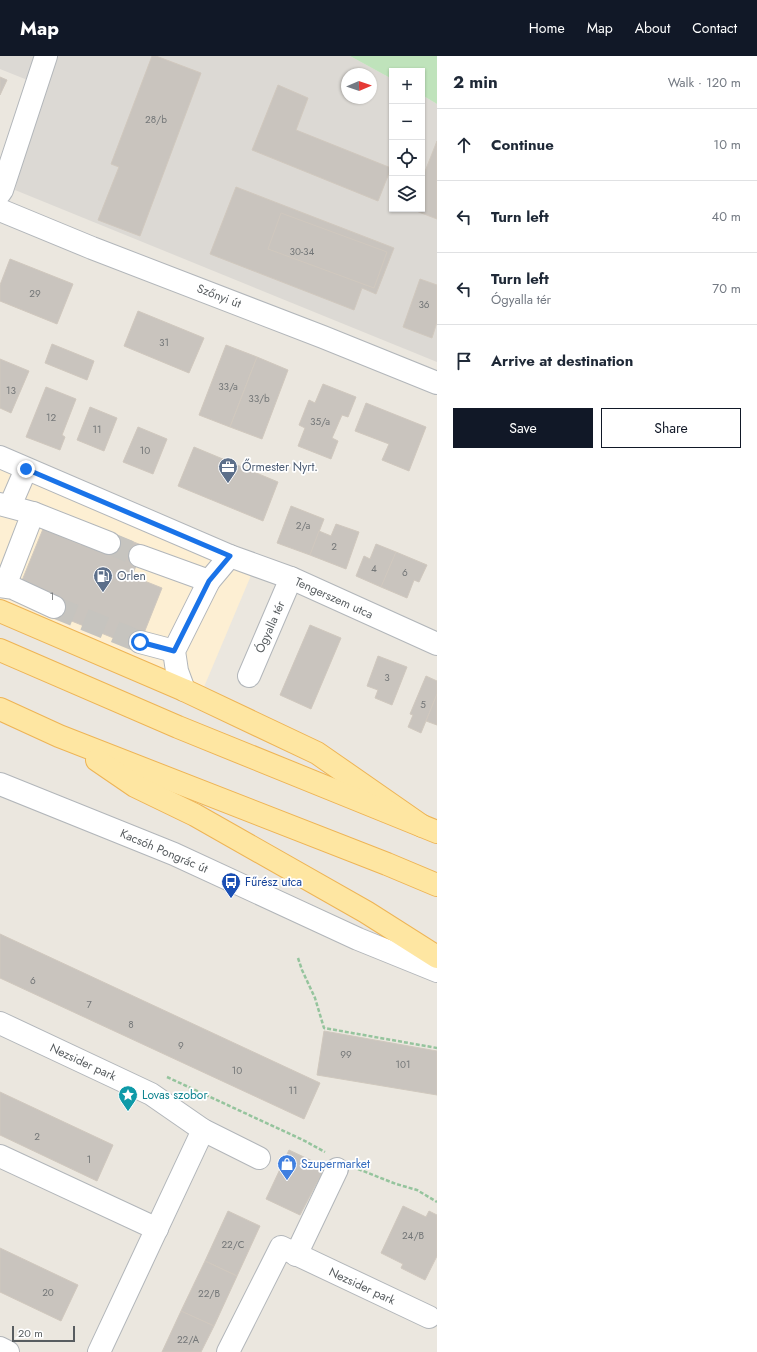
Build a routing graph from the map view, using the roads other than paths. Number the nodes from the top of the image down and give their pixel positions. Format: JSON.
{"nodes":[{"id":1,"x":46,"y":56,"type":"edge"},
{"id":2,"x":0,"y":193,"type":"edge"},
{"id":3,"x":0,"y":210,"type":"edge"},
{"id":4,"x":437,"y":383,"type":"edge"},
{"id":5,"x":0,"y":458,"type":"edge"},
{"id":6,"x":26,"y":469,"type":"junction"},
{"id":7,"x":5,"y":505,"type":"edge"},
{"id":8,"x":33,"y":513,"type":"junction"},
{"id":9,"x":109,"y":543,"type":"tunnel mouth"},
{"id":10,"x":140,"y":556,"type":"tunnel mouth"},
{"id":11,"x":230,"y":556,"type":"junction"},
{"id":12,"x":3,"y":578,"type":"edge"},
{"id":13,"x":291,"y":578,"type":"junction"},
{"id":14,"x":209,"y":581,"type":"junction"},
{"id":15,"x":54,"y":607,"type":"tunnel mouth"},
{"id":16,"x":0,"y":610,"type":"edge"},
{"id":17,"x":140,"y":642,"type":"tunnel mouth"},
{"id":18,"x":437,"y":644,"type":"edge"},
{"id":19,"x":0,"y":650,"type":"edge"},
{"id":20,"x":174,"y":651,"type":"junction"},
{"id":21,"x":249,"y":676,"type":"dead end"},
{"id":22,"x":184,"y":690,"type":"junction"},
{"id":23,"x":0,"y":709,"type":"edge"},
{"id":24,"x":59,"y":736,"type":"junction"},
{"id":25,"x":0,"y":784,"type":"edge"},
{"id":26,"x":430,"y":829,"type":"edge"},
{"id":27,"x":437,"y":885,"type":"edge"},
{"id":28,"x":437,"y":957,"type":"edge"},
{"id":29,"x":437,"y":971,"type":"edge"},
{"id":30,"x":0,"y":1023,"type":"edge"},
{"id":31,"x":203,"y":1130,"type":"junction"},
{"id":32,"x":0,"y":1156,"type":"edge"},
{"id":33,"x":259,"y":1158,"type":"dead end"},
{"id":34,"x":340,"y":1164,"type":"road end"},
{"id":35,"x":156,"y":1229,"type":"junction"},
{"id":36,"x":296,"y":1254,"type":"junction"},
{"id":37,"x":429,"y":1317,"type":"dead end"},
{"id":38,"x":0,"y":1348,"type":"edge"},
{"id":39,"x":8,"y":1352,"type":"edge"},
{"id":40,"x":99,"y":1352,"type":"edge"},
{"id":41,"x":228,"y":1352,"type":"edge"}],
"edges":[{"from":1,"to":2,"type":"street"},
{"from":3,"to":4,"type":"street","name":"Szőnyi út"},
{"from":5,"to":6,"type":"street"},
{"from":6,"to":7,"type":"street"},
{"from":6,"to":11,"type":"street"},
{"from":7,"to":8,"type":"street"},
{"from":8,"to":9,"type":"street"},
{"from":8,"to":12,"type":"street"},
{"from":10,"to":14,"type":"street"},
{"from":11,"to":13,"type":"street","name":"Tengerszem utca"},
{"from":11,"to":14,"type":"street"},
{"from":12,"to":15,"type":"street"},
{"from":13,"to":18,"type":"street","name":"Tengerszem utca"},
{"from":13,"to":21,"type":"street","name":"Ógyalla tér"},
{"from":14,"to":20,"type":"street"},
{"from":16,"to":22,"type":"main road"},
{"from":17,"to":20,"type":"street"},
{"from":19,"to":26,"type":"main road"},
{"from":20,"to":22,"type":"street"},
{"from":22,"to":26,"type":"main road"},
{"from":23,"to":24,"type":"main road"},
{"from":24,"to":27,"type":"main road"},
{"from":24,"to":28,"type":"main road"},
{"from":25,"to":29,"type":"street","name":"Kacsóh Pongrác út"},
{"from":30,"to":31,"type":"street","name":"Nezsider park"},
{"from":31,"to":33,"type":"street","name":"Nezsider park"},
{"from":31,"to":35,"type":"street"},
{"from":32,"to":35,"type":"street"},
{"from":34,"to":36,"type":"street"},
{"from":35,"to":40,"type":"street"},
{"from":36,"to":37,"type":"street","name":"Nezsider park"},
{"from":36,"to":41,"type":"street","name":"Nezsider park"},
{"from":38,"to":39,"type":"street"}]}
